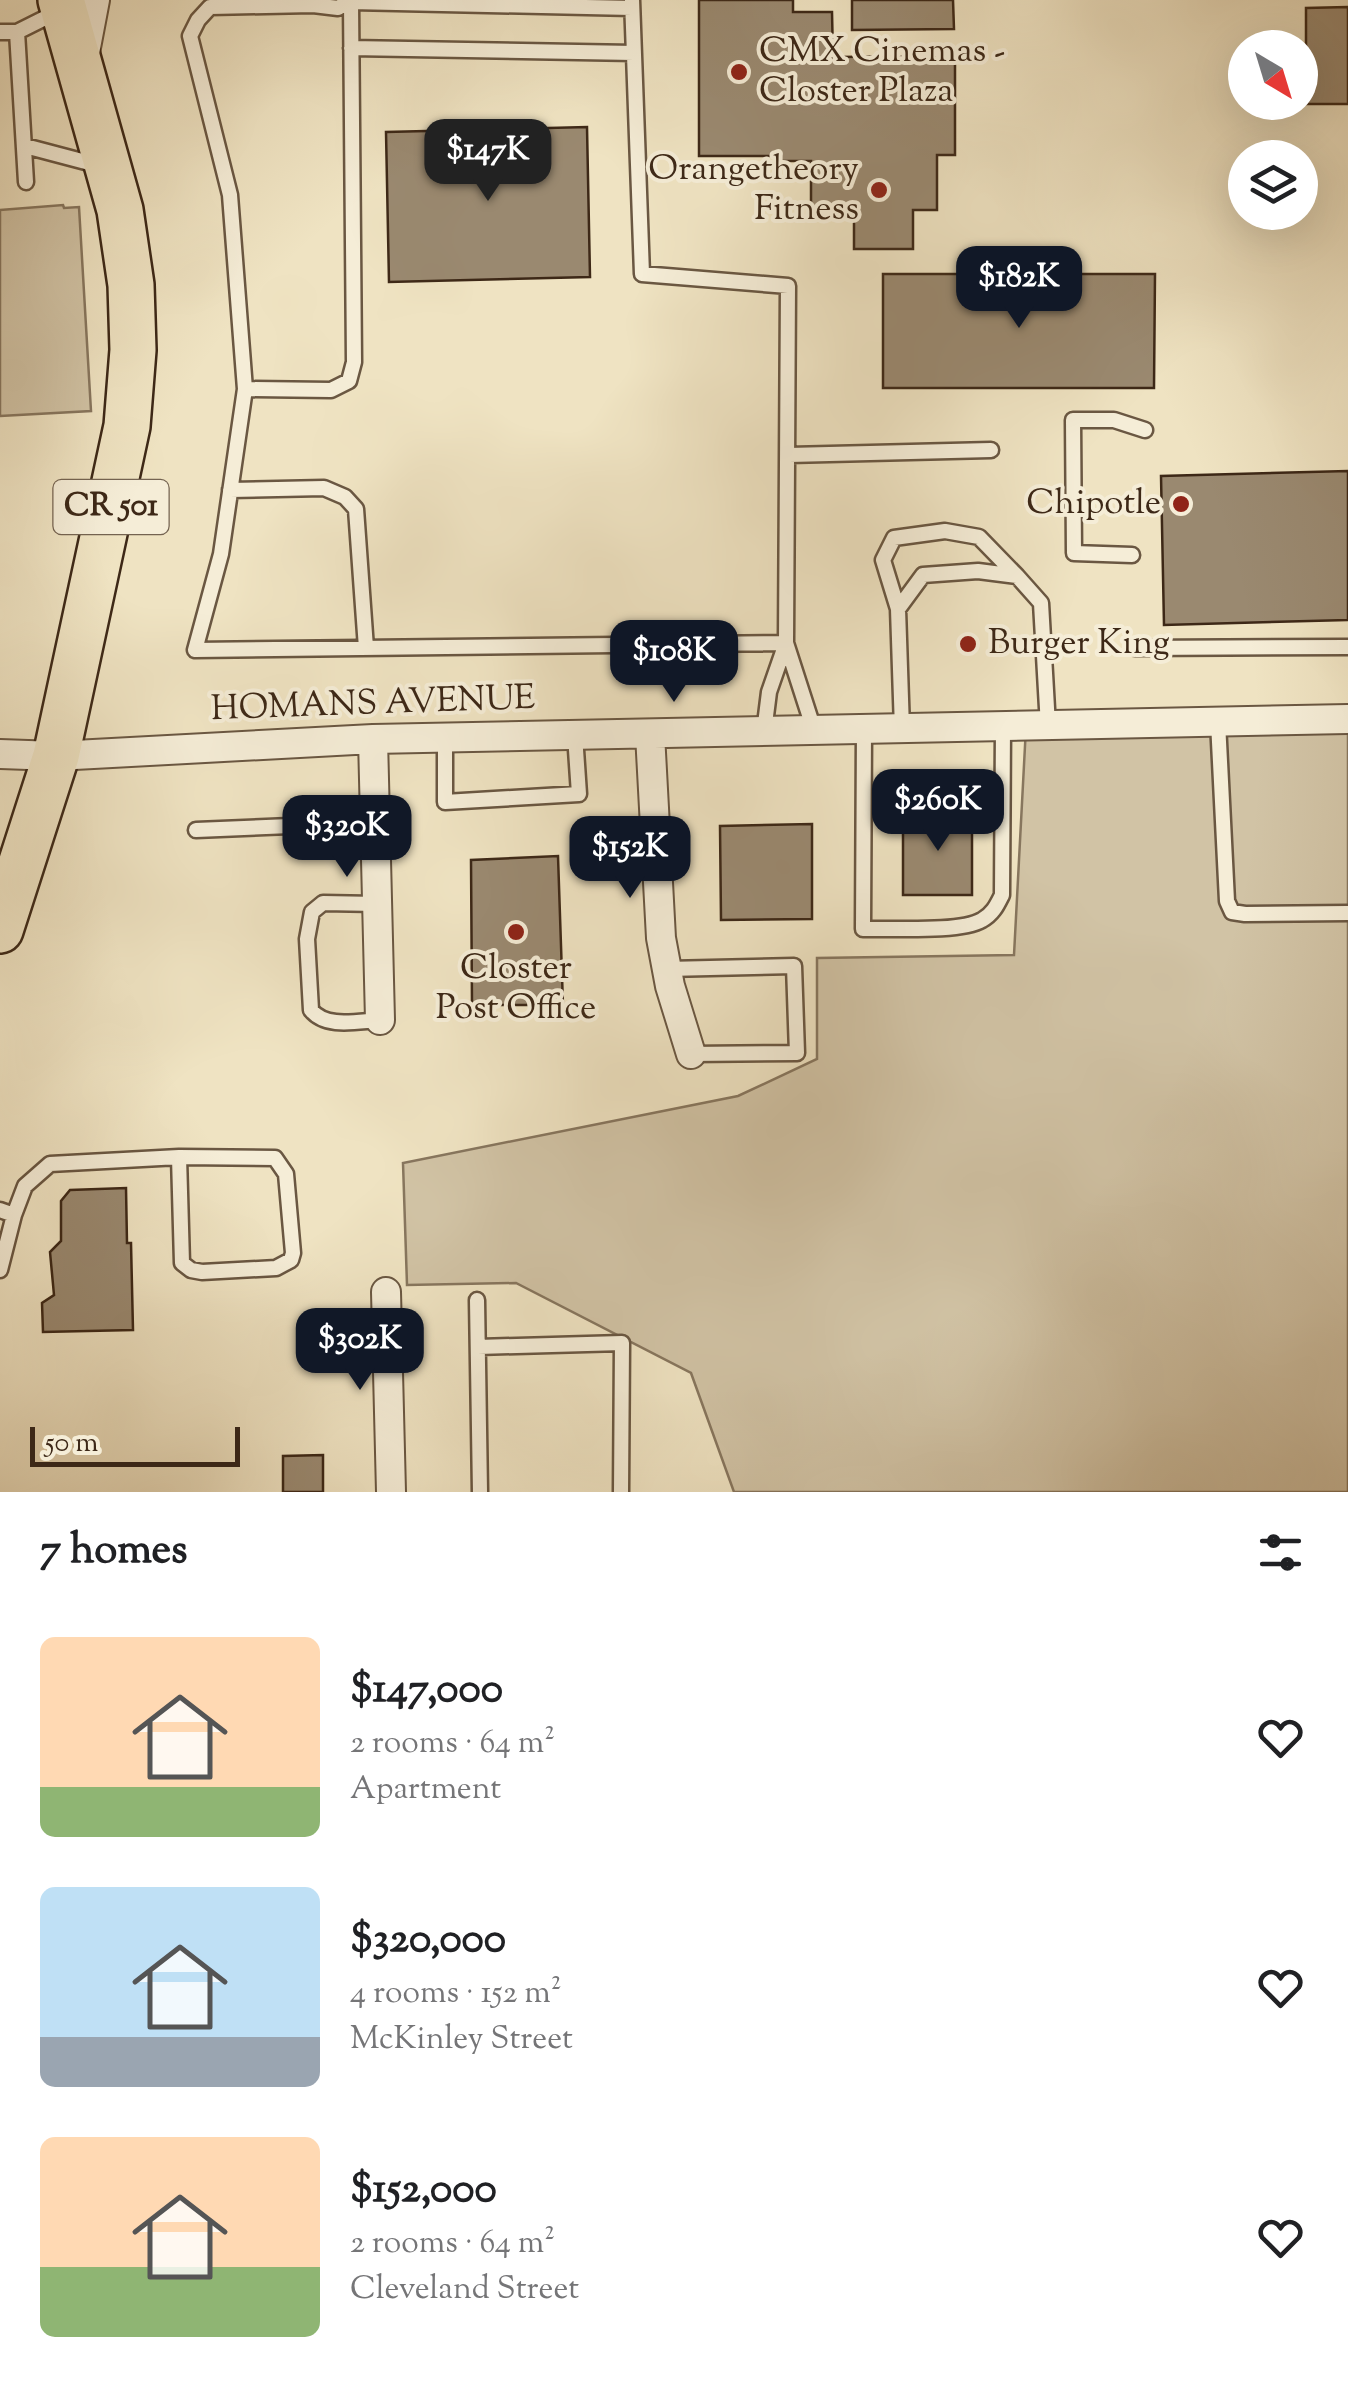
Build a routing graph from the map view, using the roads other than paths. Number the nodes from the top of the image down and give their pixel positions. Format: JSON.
{"nodes":[{"id":1,"x":351,"y":1,"type":"edge"},
{"id":2,"x":73,"y":3,"type":"edge"},
{"id":3,"x":632,"y":4,"type":"edge"},
{"id":4,"x":0,"y":32,"type":"edge"},
{"id":5,"x":17,"y":32,"type":"junction"},
{"id":6,"x":351,"y":48,"type":"junction"},
{"id":7,"x":634,"y":53,"type":"junction"},
{"id":8,"x":25,"y":146,"type":"junction"},
{"id":9,"x":109,"y":168,"type":"junction"},
{"id":10,"x":26,"y":182,"type":"dead end"},
{"id":11,"x":245,"y":389,"type":"junction"},
{"id":12,"x":1145,"y":430,"type":"dead end"},
{"id":13,"x":990,"y":450,"type":"dead end"},
{"id":14,"x":789,"y":455,"type":"junction"},
{"id":15,"x":230,"y":490,"type":"junction"},
{"id":16,"x":1132,"y":555,"type":"dead end"},
{"id":17,"x":1017,"y":576,"type":"junction"},
{"id":18,"x":898,"y":608,"type":"junction"},
{"id":19,"x":786,"y":643,"type":"junction"},
{"id":20,"x":1348,"y":647,"type":"edge"},
{"id":21,"x":366,"y":648,"type":"junction"},
{"id":22,"x":1134,"y":648,"type":"dead end"},
{"id":23,"x":1348,"y":719,"type":"edge"},
{"id":24,"x":1218,"y":722,"type":"junction"},
{"id":25,"x":1003,"y":726,"type":"junction"},
{"id":26,"x":1048,"y":726,"type":"junction"},
{"id":27,"x":902,"y":728,"type":"junction"},
{"id":28,"x":864,"y":729,"type":"junction"},
{"id":29,"x":814,"y":730,"type":"junction"},
{"id":30,"x":764,"y":732,"type":"junction"},
{"id":31,"x":650,"y":734,"type":"junction"},
{"id":32,"x":575,"y":735,"type":"junction"},
{"id":33,"x":445,"y":738,"type":"junction"},
{"id":34,"x":373,"y":739,"type":"junction"},
{"id":35,"x":0,"y":754,"type":"edge"},
{"id":36,"x":56,"y":756,"type":"junction"},
{"id":37,"x":196,"y":830,"type":"dead end"},
{"id":38,"x":376,"y":850,"type":"junction"},
{"id":39,"x":377,"y":904,"type":"junction"},
{"id":40,"x":1348,"y":913,"type":"edge"},
{"id":41,"x":0,"y":930,"type":"edge"},
{"id":42,"x":667,"y":969,"type":"junction"},
{"id":43,"x":380,"y":1020,"type":"joint"},
{"id":44,"x":691,"y":1054,"type":"joint"},
{"id":45,"x":178,"y":1157,"type":"junction"},
{"id":46,"x":7,"y":1213,"type":"edge"},
{"id":47,"x":0,"y":1270,"type":"edge"},
{"id":48,"x":386,"y":1292,"type":"dead end"},
{"id":49,"x":477,"y":1300,"type":"dead end"},
{"id":50,"x":478,"y":1347,"type":"junction"},
{"id":51,"x":391,"y":1492,"type":"edge"},
{"id":52,"x":480,"y":1492,"type":"edge"},
{"id":53,"x":621,"y":1492,"type":"edge"}],
"edges":[{"from":1,"to":3,"type":"lane"},
{"from":1,"to":6,"type":"lane"},
{"from":1,"to":11,"type":"lane"},
{"from":2,"to":5,"type":"lane"},
{"from":2,"to":9,"type":"main road","number":"CR 501"},
{"from":3,"to":7,"type":"lane"},
{"from":4,"to":5,"type":"lane"},
{"from":5,"to":8,"type":"lane"},
{"from":6,"to":7,"type":"lane"},
{"from":6,"to":11,"type":"lane"},
{"from":7,"to":14,"type":"lane"},
{"from":8,"to":9,"type":"lane"},
{"from":8,"to":10,"type":"lane"},
{"from":9,"to":36,"type":"main road","number":"CR 501"},
{"from":11,"to":15,"type":"lane"},
{"from":12,"to":16,"type":"lane"},
{"from":13,"to":14,"type":"lane"},
{"from":14,"to":19,"type":"lane"},
{"from":15,"to":21,"type":"lane"},
{"from":15,"to":21,"type":"lane"},
{"from":17,"to":18,"type":"lane"},
{"from":17,"to":18,"type":"lane"},
{"from":17,"to":26,"type":"lane"},
{"from":18,"to":27,"type":"lane"},
{"from":19,"to":21,"type":"lane"},
{"from":19,"to":29,"type":"lane"},
{"from":19,"to":30,"type":"lane"},
{"from":20,"to":22,"type":"lane"},
{"from":23,"to":24,"type":"street","name":"HOMANS AVENUE"},
{"from":24,"to":26,"type":"street","name":"HOMANS AVENUE"},
{"from":24,"to":40,"type":"lane"},
{"from":25,"to":26,"type":"street","name":"HOMANS AVENUE"},
{"from":25,"to":27,"type":"street","name":"HOMANS AVENUE"},
{"from":25,"to":28,"type":"lane"},
{"from":27,"to":28,"type":"street","name":"HOMANS AVENUE"},
{"from":28,"to":29,"type":"street","name":"HOMANS AVENUE"},
{"from":29,"to":30,"type":"street","name":"HOMANS AVENUE"},
{"from":30,"to":31,"type":"street","name":"HOMANS AVENUE"},
{"from":31,"to":32,"type":"street","name":"HOMANS AVENUE"},
{"from":31,"to":42,"type":"street"},
{"from":32,"to":33,"type":"street","name":"HOMANS AVENUE"},
{"from":32,"to":33,"type":"lane"},
{"from":33,"to":34,"type":"street","name":"HOMANS AVENUE"},
{"from":34,"to":36,"type":"street","name":"HOMANS AVENUE"},
{"from":34,"to":38,"type":"street"},
{"from":35,"to":36,"type":"street","name":"HOMANS AVENUE"},
{"from":36,"to":41,"type":"main road","number":"CR 501"},
{"from":37,"to":38,"type":"lane"},
{"from":38,"to":39,"type":"street"},
{"from":39,"to":43,"type":"street"},
{"from":39,"to":43,"type":"lane"},
{"from":42,"to":44,"type":"street"},
{"from":42,"to":44,"type":"lane"},
{"from":45,"to":45,"type":"lane"},
{"from":45,"to":46,"type":"lane"},
{"from":46,"to":47,"type":"lane"},
{"from":48,"to":51,"type":"street"},
{"from":49,"to":50,"type":"lane"},
{"from":50,"to":52,"type":"lane"},
{"from":50,"to":53,"type":"lane"}]}
